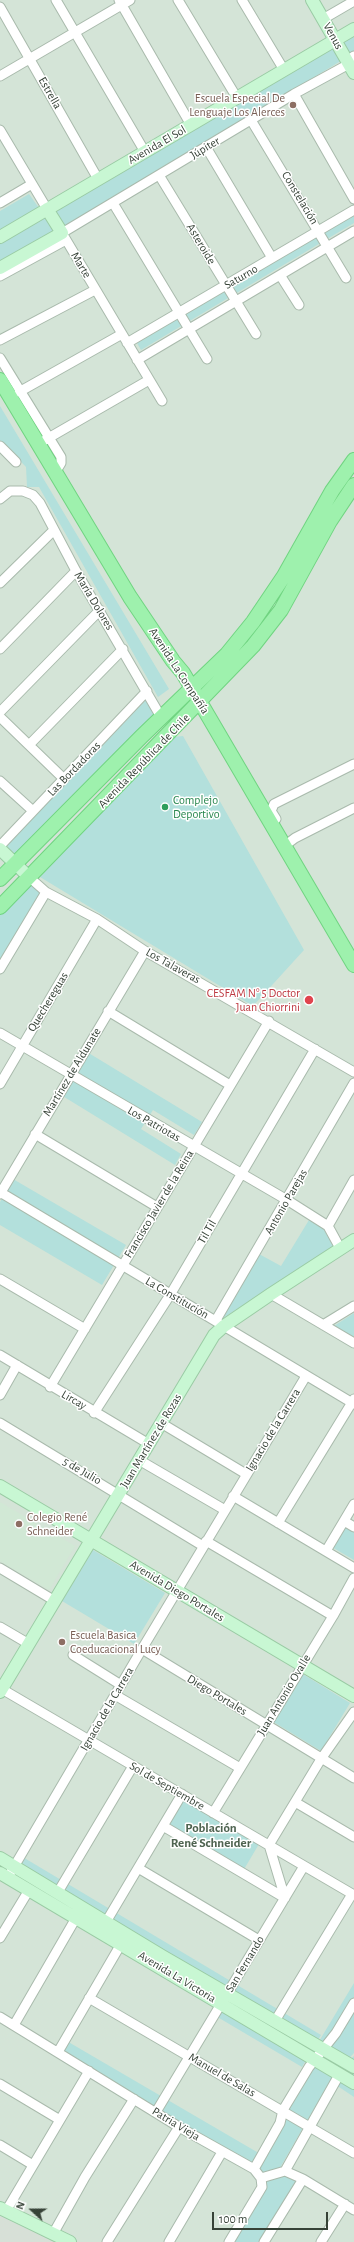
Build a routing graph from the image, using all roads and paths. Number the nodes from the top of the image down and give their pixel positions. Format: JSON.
{"nodes":[{"id":1,"x":56,"y":0,"type":"edge"},
{"id":2,"x":178,"y":0,"type":"edge"},
{"id":3,"x":242,"y":0,"type":"edge"},
{"id":4,"x":312,"y":0,"type":"edge"},
{"id":5,"x":354,"y":1,"type":"edge"},
{"id":6,"x":124,"y":2,"type":"edge"},
{"id":7,"x":0,"y":7,"type":"edge"},
{"id":8,"x":323,"y":19,"type":"junction"},
{"id":9,"x":354,"y":29,"type":"edge"},
{"id":10,"x":75,"y":32,"type":"junction"},
{"id":11,"x":335,"y":40,"type":"junction"},
{"id":12,"x":30,"y":58,"type":"junction"},
{"id":13,"x":351,"y":63,"type":"edge"},
{"id":14,"x":284,"y":70,"type":"junction"},
{"id":15,"x":0,"y":76,"type":"edge"},
{"id":16,"x":294,"y":94,"type":"junction"},
{"id":17,"x":237,"y":98,"type":"junction"},
{"id":18,"x":251,"y":120,"type":"junction"},
{"id":19,"x":191,"y":125,"type":"junction"},
{"id":20,"x":0,"y":130,"type":"edge"},
{"id":21,"x":2,"y":140,"type":"edge"},
{"id":22,"x":206,"y":147,"type":"junction"},
{"id":23,"x":145,"y":152,"type":"junction"},
{"id":24,"x":159,"y":175,"type":"junction"},
{"id":25,"x":98,"y":179,"type":"junction"},
{"id":26,"x":32,"y":184,"type":"junction"},
{"id":27,"x":354,"y":199,"type":"edge"},
{"id":28,"x":0,"y":203,"type":"edge"},
{"id":29,"x":113,"y":203,"type":"junction"},
{"id":30,"x":47,"y":209,"type":"junction"},
{"id":31,"x":354,"y":210,"type":"edge"},
{"id":32,"x":319,"y":231,"type":"junction"},
{"id":33,"x":354,"y":231,"type":"edge"},
{"id":34,"x":0,"y":237,"type":"edge"},
{"id":35,"x":64,"y":237,"type":"junction"},
{"id":36,"x":328,"y":246,"type":"junction"},
{"id":37,"x":272,"y":258,"type":"junction"},
{"id":38,"x":0,"y":268,"type":"edge"},
{"id":39,"x":280,"y":275,"type":"junction"},
{"id":40,"x":0,"y":276,"type":"edge"},
{"id":41,"x":346,"y":278,"type":"dead end"},
{"id":42,"x":226,"y":285,"type":"junction"},
{"id":43,"x":95,"y":290,"type":"junction"},
{"id":44,"x":236,"y":302,"type":"junction"},
{"id":45,"x":299,"y":304,"type":"dead end"},
{"id":46,"x":179,"y":312,"type":"junction"},
{"id":47,"x":190,"y":330,"type":"junction"},
{"id":48,"x":122,"y":334,"type":"junction"},
{"id":49,"x":256,"y":334,"type":"dead end"},
{"id":50,"x":0,"y":340,"type":"edge"},
{"id":51,"x":127,"y":343,"type":"junction"},
{"id":52,"x":0,"y":358,"type":"edge"},
{"id":53,"x":207,"y":359,"type":"dead end"},
{"id":54,"x":137,"y":360,"type":"junction"},
{"id":55,"x":0,"y":380,"type":"edge"},
{"id":56,"x":149,"y":380,"type":"junction"},
{"id":57,"x":19,"y":392,"type":"junction"},
{"id":58,"x":162,"y":401,"type":"dead end"},
{"id":59,"x":43,"y":441,"type":"junction"},
{"id":60,"x":0,"y":446,"type":"edge"},
{"id":61,"x":354,"y":460,"type":"edge"},
{"id":62,"x":16,"y":462,"type":"dead end"},
{"id":63,"x":354,"y":485,"type":"edge"},
{"id":64,"x":0,"y":499,"type":"edge"},
{"id":65,"x":53,"y":531,"type":"junction"},
{"id":66,"x":76,"y":572,"type":"junction"},
{"id":67,"x":0,"y":583,"type":"edge"},
{"id":68,"x":100,"y":610,"type":"junction"},
{"id":69,"x":0,"y":649,"type":"edge"},
{"id":70,"x":123,"y":649,"type":"junction"},
{"id":71,"x":191,"y":688,"type":"junction"},
{"id":72,"x":147,"y":691,"type":"junction"},
{"id":73,"x":200,"y":702,"type":"junction"},
{"id":74,"x":0,"y":712,"type":"edge"},
{"id":75,"x":0,"y":717,"type":"edge"},
{"id":76,"x":161,"y":717,"type":"junction"},
{"id":77,"x":29,"y":746,"type":"junction"},
{"id":78,"x":354,"y":764,"type":"edge"},
{"id":79,"x":64,"y":779,"type":"junction"},
{"id":80,"x":0,"y":781,"type":"edge"},
{"id":81,"x":354,"y":808,"type":"edge"},
{"id":82,"x":33,"y":811,"type":"junction"},
{"id":83,"x":287,"y":845,"type":"junction"},
{"id":84,"x":0,"y":846,"type":"edge"},
{"id":85,"x":0,"y":849,"type":"edge"},
{"id":86,"x":14,"y":864,"type":"junction"},
{"id":87,"x":29,"y":877,"type":"junction"},
{"id":88,"x":0,"y":879,"type":"edge"},
{"id":89,"x":46,"y":892,"type":"junction"},
{"id":90,"x":0,"y":907,"type":"edge"},
{"id":91,"x":97,"y":920,"type":"junction"},
{"id":92,"x":145,"y":951,"type":"junction"},
{"id":93,"x":354,"y":964,"type":"edge"},
{"id":94,"x":0,"y":969,"type":"edge"},
{"id":95,"x":108,"y":1011,"type":"junction"},
{"id":96,"x":269,"y":1021,"type":"junction"},
{"id":97,"x":0,"y":1033,"type":"edge"},
{"id":98,"x":22,"y":1046,"type":"junction"},
{"id":99,"x":315,"y":1049,"type":"junction"},
{"id":100,"x":354,"y":1072,"type":"edge"},
{"id":101,"x":70,"y":1074,"type":"junction"},
{"id":102,"x":354,"y":1083,"type":"edge"},
{"id":103,"x":0,"y":1084,"type":"edge"},
{"id":104,"x":230,"y":1085,"type":"junction"},
{"id":105,"x":35,"y":1134,"type":"junction"},
{"id":106,"x":194,"y":1147,"type":"junction"},
{"id":107,"x":241,"y":1174,"type":"junction"},
{"id":108,"x":354,"y":1180,"type":"edge"},
{"id":109,"x":0,"y":1193,"type":"edge"},
{"id":110,"x":287,"y":1200,"type":"junction"},
{"id":111,"x":157,"y":1207,"type":"junction"},
{"id":112,"x":328,"y":1226,"type":"junction"},
{"id":113,"x":354,"y":1240,"type":"edge"},
{"id":114,"x":340,"y":1248,"type":"junction"},
{"id":115,"x":122,"y":1266,"type":"junction"},
{"id":116,"x":0,"y":1279,"type":"edge"},
{"id":117,"x":271,"y":1294,"type":"junction"},
{"id":118,"x":170,"y":1295,"type":"junction"},
{"id":119,"x":354,"y":1306,"type":"edge"},
{"id":120,"x":220,"y":1323,"type":"junction"},
{"id":121,"x":322,"y":1325,"type":"junction"},
{"id":122,"x":85,"y":1329,"type":"junction"},
{"id":123,"x":354,"y":1344,"type":"edge"},
{"id":124,"x":0,"y":1355,"type":"edge"},
{"id":125,"x":17,"y":1365,"type":"junction"},
{"id":126,"x":306,"y":1376,"type":"junction"},
{"id":127,"x":50,"y":1387,"type":"junction"},
{"id":128,"x":0,"y":1395,"type":"edge"},
{"id":129,"x":353,"y":1402,"type":"edge"},
{"id":130,"x":94,"y":1412,"type":"junction"},
{"id":131,"x":161,"y":1423,"type":"junction"},
{"id":132,"x":0,"y":1424,"type":"edge"},
{"id":133,"x":148,"y":1444,"type":"junction"},
{"id":134,"x":139,"y":1460,"type":"junction"},
{"id":135,"x":246,"y":1474,"type":"junction"},
{"id":136,"x":0,"y":1486,"type":"edge"},
{"id":137,"x":119,"y":1493,"type":"junction"},
{"id":138,"x":233,"y":1496,"type":"junction"},
{"id":139,"x":354,"y":1504,"type":"edge"},
{"id":140,"x":225,"y":1510,"type":"junction"},
{"id":141,"x":344,"y":1521,"type":"junction"},
{"id":142,"x":278,"y":1523,"type":"junction"},
{"id":143,"x":354,"y":1527,"type":"edge"},
{"id":144,"x":92,"y":1540,"type":"junction"},
{"id":145,"x":205,"y":1544,"type":"junction"},
{"id":146,"x":326,"y":1551,"type":"junction"},
{"id":147,"x":0,"y":1568,"type":"edge"},
{"id":148,"x":354,"y":1568,"type":"edge"},
{"id":149,"x":354,"y":1578,"type":"edge"},
{"id":150,"x":177,"y":1590,"type":"junction"},
{"id":151,"x":55,"y":1601,"type":"junction"},
{"id":152,"x":333,"y":1616,"type":"junction"},
{"id":153,"x":0,"y":1627,"type":"edge"},
{"id":154,"x":29,"y":1644,"type":"junction"},
{"id":155,"x":142,"y":1649,"type":"junction"},
{"id":156,"x":72,"y":1655,"type":"dead end"},
{"id":157,"x":301,"y":1665,"type":"junction"},
{"id":158,"x":121,"y":1685,"type":"junction"},
{"id":159,"x":1,"y":1690,"type":"edge"},
{"id":160,"x":115,"y":1695,"type":"junction"},
{"id":161,"x":354,"y":1696,"type":"edge"},
{"id":162,"x":354,"y":1712,"type":"edge"},
{"id":163,"x":265,"y":1725,"type":"junction"},
{"id":164,"x":89,"y":1740,"type":"junction"},
{"id":165,"x":322,"y":1759,"type":"junction"},
{"id":166,"x":133,"y":1766,"type":"junction"},
{"id":167,"x":240,"y":1768,"type":"junction"},
{"id":168,"x":354,"y":1778,"type":"edge"},
{"id":169,"x":182,"y":1794,"type":"junction"},
{"id":170,"x":295,"y":1802,"type":"junction"},
{"id":171,"x":213,"y":1813,"type":"junction"},
{"id":172,"x":163,"y":1826,"type":"junction"},
{"id":173,"x":354,"y":1836,"type":"edge"},
{"id":174,"x":269,"y":1845,"type":"junction"},
{"id":175,"x":0,"y":1858,"type":"edge"},
{"id":176,"x":15,"y":1866,"type":"junction"},
{"id":177,"x":304,"y":1866,"type":"junction"},
{"id":178,"x":138,"y":1868,"type":"junction"},
{"id":179,"x":4,"y":1875,"type":"edge"},
{"id":180,"x":29,"y":1890,"type":"junction"},
{"id":181,"x":58,"y":1892,"type":"junction"},
{"id":182,"x":353,"y":1894,"type":"edge"},
{"id":183,"x":285,"y":1898,"type":"junction"},
{"id":184,"x":76,"y":1918,"type":"junction"},
{"id":185,"x":103,"y":1927,"type":"junction"},
{"id":186,"x":0,"y":1938,"type":"edge"},
{"id":187,"x":259,"y":1940,"type":"junction"},
{"id":188,"x":121,"y":1944,"type":"junction"},
{"id":189,"x":89,"y":1998,"type":"junction"},
{"id":190,"x":224,"y":1998,"type":"junction"},
{"id":191,"x":354,"y":2003,"type":"edge"},
{"id":192,"x":0,"y":2017,"type":"edge"},
{"id":193,"x":275,"y":2021,"type":"junction"},
{"id":194,"x":14,"y":2025,"type":"junction"},
{"id":195,"x":324,"y":2049,"type":"junction"},
{"id":196,"x":58,"y":2052,"type":"junction"},
{"id":197,"x":189,"y":2056,"type":"junction"},
{"id":198,"x":314,"y":2059,"type":"junction"},
{"id":199,"x":354,"y":2067,"type":"edge"},
{"id":200,"x":89,"y":2071,"type":"junction"},
{"id":201,"x":339,"y":2075,"type":"junction"},
{"id":202,"x":354,"y":2083,"type":"edge"},
{"id":203,"x":0,"y":2084,"type":"edge"},
{"id":204,"x":134,"y":2099,"type":"junction"},
{"id":205,"x":283,"y":2110,"type":"junction"},
{"id":206,"x":156,"y":2112,"type":"junction"},
{"id":207,"x":60,"y":2120,"type":"junction"},
{"id":208,"x":179,"y":2126,"type":"junction"},
{"id":209,"x":309,"y":2127,"type":"junction"},
{"id":210,"x":0,"y":2145,"type":"edge"},
{"id":211,"x":222,"y":2152,"type":"junction"},
{"id":212,"x":354,"y":2153,"type":"edge"},
{"id":213,"x":33,"y":2165,"type":"junction"},
{"id":214,"x":254,"y":2169,"type":"junction"},
{"id":215,"x":285,"y":2171,"type":"junction"},
{"id":216,"x":261,"y":2178,"type":"junction"},
{"id":217,"x":302,"y":2179,"type":"junction"},
{"id":218,"x":345,"y":2204,"type":"junction"},
{"id":219,"x":3,"y":2210,"type":"edge"},
{"id":220,"x":354,"y":2210,"type":"edge"},
{"id":221,"x":53,"y":2234,"type":"junction"},
{"id":222,"x":70,"y":2242,"type":"edge"},
{"id":223,"x":108,"y":2242,"type":"edge"},
{"id":224,"x":169,"y":2242,"type":"edge"},
{"id":225,"x":229,"y":2242,"type":"edge"},
{"id":226,"x":264,"y":2242,"type":"edge"},
{"id":227,"x":321,"y":2242,"type":"edge"}],
"edges":[{"from":1,"to":10,"type":"street"},
{"from":2,"to":17,"type":"street"},
{"from":3,"to":14,"type":"street"},
{"from":4,"to":8,"type":"street","name":"Venus"},
{"from":5,"to":8,"type":"street"},
{"from":6,"to":10,"type":"street"},
{"from":6,"to":19,"type":"street"},
{"from":7,"to":12,"type":"street","name":"Estrella"},
{"from":8,"to":11,"type":"street","name":"Venus"},
{"from":9,"to":11,"type":"street","name":"Avenida El Sol"},
{"from":10,"to":12,"type":"street"},
{"from":10,"to":23,"type":"street"},
{"from":11,"to":13,"type":"street","name":"Venus"},
{"from":11,"to":14,"type":"street","name":"Avenida El Sol"},
{"from":12,"to":15,"type":"street"},
{"from":12,"to":25,"type":"street","name":"Estrella"},
{"from":13,"to":16,"type":"street","name":"Júpiter"},
{"from":14,"to":17,"type":"street","name":"Avenida El Sol"},
{"from":16,"to":18,"type":"street","name":"Júpiter"},
{"from":16,"to":27,"type":"street"},
{"from":17,"to":19,"type":"street","name":"Avenida El Sol"},
{"from":18,"to":22,"type":"street","name":"Júpiter"},
{"from":18,"to":32,"type":"street","name":"Constelación"},
{"from":19,"to":23,"type":"street","name":"Avenida El Sol"},
{"from":20,"to":21,"type":"street","name":"Marte"},
{"from":21,"to":26,"type":"street","name":"Marte"},
{"from":22,"to":24,"type":"street","name":"Júpiter"},
{"from":22,"to":37,"type":"street"},
{"from":23,"to":25,"type":"street","name":"Avenida El Sol"},
{"from":24,"to":29,"type":"street","name":"Júpiter"},
{"from":24,"to":42,"type":"street","name":"Asteroide"},
{"from":25,"to":30,"type":"street","name":"Avenida El Sol"},
{"from":26,"to":28,"type":"street"},
{"from":26,"to":30,"type":"street","name":"Marte"},
{"from":29,"to":35,"type":"street","name":"Júpiter"},
{"from":29,"to":46,"type":"street"},
{"from":30,"to":34,"type":"street","name":"Avenida El Sol"},
{"from":30,"to":35,"type":"street","name":"Marte"},
{"from":31,"to":32,"type":"street","name":"Saturno"},
{"from":32,"to":36,"type":"street","name":"Constelación"},
{"from":32,"to":37,"type":"street","name":"Saturno"},
{"from":33,"to":36,"type":"street","name":"Saturno"},
{"from":35,"to":38,"type":"street"},
{"from":35,"to":40,"type":"street","name":"Júpiter"},
{"from":35,"to":43,"type":"street","name":"Marte"},
{"from":36,"to":39,"type":"street","name":"Saturno"},
{"from":36,"to":41,"type":"street","name":"Constelación"},
{"from":37,"to":42,"type":"street","name":"Saturno"},
{"from":39,"to":44,"type":"street","name":"Saturno"},
{"from":39,"to":45,"type":"street"},
{"from":42,"to":44,"type":"street","name":"Asteroide"},
{"from":42,"to":46,"type":"street","name":"Saturno"},
{"from":43,"to":48,"type":"street","name":"Marte"},
{"from":43,"to":50,"type":"street"},
{"from":44,"to":47,"type":"street","name":"Saturno"},
{"from":44,"to":49,"type":"street","name":"Asteroide"},
{"from":46,"to":47,"type":"street"},
{"from":46,"to":51,"type":"street","name":"Saturno"},
{"from":47,"to":53,"type":"street"},
{"from":47,"to":54,"type":"street","name":"Saturno"},
{"from":48,"to":51,"type":"street","name":"Marte"},
{"from":48,"to":57,"type":"street"},
{"from":51,"to":54,"type":"street","name":"Marte"},
{"from":52,"to":57,"type":"street"},
{"from":54,"to":56,"type":"street","name":"Marte"},
{"from":55,"to":59,"type":"main road","name":"Avenida La Compañía"},
{"from":56,"to":58,"type":"street","name":"Marte"},
{"from":56,"to":59,"type":"street"},
{"from":57,"to":59,"type":"street"},
{"from":59,"to":71,"type":"main road","name":"Avenida La Compañía"},
{"from":60,"to":62,"type":"street"},
{"from":61,"to":71,"type":"main road","name":"Avenida República de Chile"},
{"from":63,"to":73,"type":"main road","name":"Avenida República de Chile"},
{"from":64,"to":65,"type":"street","name":"María Dolores"},
{"from":65,"to":66,"type":"street","name":"María Dolores"},
{"from":65,"to":67,"type":"street"},
{"from":66,"to":68,"type":"street","name":"María Dolores"},
{"from":66,"to":69,"type":"street"},
{"from":68,"to":70,"type":"street","name":"María Dolores"},
{"from":68,"to":74,"type":"street"},
{"from":70,"to":72,"type":"street","name":"María Dolores"},
{"from":70,"to":77,"type":"street"},
{"from":71,"to":73,"type":"main road","name":"Avenida La Compañía"},
{"from":71,"to":76,"type":"main road","name":"Avenida República de Chile"},
{"from":72,"to":76,"type":"street","name":"María Dolores"},
{"from":72,"to":79,"type":"street","name":"Las Bordadoras"},
{"from":73,"to":83,"type":"main road","name":"Avenida La Compañía"},
{"from":73,"to":87,"type":"main road","name":"Avenida República de Chile"},
{"from":75,"to":77,"type":"street"},
{"from":76,"to":86,"type":"main road","name":"Avenida República de Chile"},
{"from":77,"to":79,"type":"street"},
{"from":78,"to":83,"type":"street"},
{"from":79,"to":82,"type":"street","name":"Las Bordadoras"},
{"from":80,"to":82,"type":"street"},
{"from":81,"to":83,"type":"street"},
{"from":82,"to":84,"type":"street","name":"Las Bordadoras"},
{"from":83,"to":93,"type":"main road","name":"Avenida La Compañía"},
{"from":85,"to":86,"type":"street","name":"Los Talaveras"},
{"from":86,"to":87,"type":"street","name":"Los Talaveras"},
{"from":86,"to":88,"type":"main road","name":"Avenida República de Chile"},
{"from":87,"to":89,"type":"street","name":"Los Talaveras"},
{"from":87,"to":90,"type":"main road","name":"Avenida República de Chile"},
{"from":89,"to":91,"type":"street","name":"Los Talaveras"},
{"from":89,"to":94,"type":"street"},
{"from":91,"to":92,"type":"street","name":"Los Talaveras"},
{"from":91,"to":98,"type":"street","name":"Quechereguas"},
{"from":92,"to":95,"type":"street","name":"Martínez de Aldunate"},
{"from":92,"to":96,"type":"street","name":"Los Talaveras"},
{"from":95,"to":101,"type":"street","name":"Martínez de Aldunate"},
{"from":95,"to":104,"type":"street"},
{"from":96,"to":99,"type":"street","name":"Los Talaveras"},
{"from":96,"to":104,"type":"street","name":"Francisco Javier de la Reina"},
{"from":97,"to":98,"type":"street","name":"Los Patriotas"},
{"from":98,"to":101,"type":"street","name":"Los Patriotas"},
{"from":98,"to":103,"type":"street","name":"Quechereguas"},
{"from":99,"to":100,"type":"street","name":"Los Talaveras"},
{"from":99,"to":107,"type":"street","name":"Til Til"},
{"from":101,"to":105,"type":"street","name":"Martínez de Aldunate"},
{"from":101,"to":106,"type":"street","name":"Los Patriotas"},
{"from":102,"to":110,"type":"street","name":"Antonio Parejas"},
{"from":104,"to":106,"type":"street","name":"Francisco Javier de la Reina"},
{"from":105,"to":109,"type":"street","name":"Martínez de Aldunate"},
{"from":105,"to":111,"type":"street"},
{"from":106,"to":107,"type":"street","name":"Los Patriotas"},
{"from":106,"to":111,"type":"street","name":"Francisco Javier de la Reina"},
{"from":107,"to":110,"type":"street","name":"Los Patriotas"},
{"from":107,"to":118,"type":"street","name":"Til Til"},
{"from":108,"to":112,"type":"street"},
{"from":109,"to":115,"type":"street","name":"La Constitución"},
{"from":110,"to":112,"type":"street","name":"Los Patriotas"},
{"from":110,"to":120,"type":"street","name":"Antonio Parejas"},
{"from":111,"to":115,"type":"street","name":"Francisco Javier de la Reina"},
{"from":112,"to":114,"type":"street","name":"Los Patriotas"},
{"from":113,"to":114,"type":"street","name":"Juan Martínez de Rozas"},
{"from":114,"to":117,"type":"street","name":"Juan Martínez de Rozas"},
{"from":115,"to":118,"type":"street","name":"La Constitución"},
{"from":115,"to":122,"type":"street","name":"Francisco Javier de la Reina"},
{"from":116,"to":122,"type":"street"},
{"from":117,"to":120,"type":"street","name":"Juan Martínez de Rozas"},
{"from":117,"to":121,"type":"street"},
{"from":118,"to":120,"type":"street","name":"La Constitución"},
{"from":118,"to":130,"type":"street","name":"Til Til"},
{"from":119,"to":121,"type":"street"},
{"from":120,"to":126,"type":"street","name":"La Constitución"},
{"from":120,"to":131,"type":"street","name":"Juan Martínez de Rozas"},
{"from":121,"to":123,"type":"street"},
{"from":122,"to":127,"type":"street","name":"Francisco Javier de la Reina"},
{"from":124,"to":125,"type":"street","name":"Lircay"},
{"from":125,"to":127,"type":"street","name":"Lircay"},
{"from":125,"to":128,"type":"street"},
{"from":126,"to":129,"type":"street","name":"La Constitución"},
{"from":126,"to":135,"type":"street","name":"Ignacio de la Carrera"},
{"from":127,"to":130,"type":"street","name":"Lircay"},
{"from":129,"to":142,"type":"street"},
{"from":130,"to":133,"type":"street","name":"Lircay"},
{"from":131,"to":133,"type":"street","name":"Juan Martínez de Rozas"},
{"from":131,"to":135,"type":"street"},
{"from":132,"to":137,"type":"street","name":"5 de Julio"},
{"from":133,"to":134,"type":"street","name":"Juan Martínez de Rozas"},
{"from":134,"to":137,"type":"street","name":"Juan Martínez de Rozas"},
{"from":134,"to":140,"type":"street"},
{"from":135,"to":138,"type":"street","name":"Ignacio de la Carrera"},
{"from":136,"to":144,"type":"street","name":"Avenida Diego Portales"},
{"from":137,"to":144,"type":"street","name":"Juan Martínez de Rozas"},
{"from":137,"to":145,"type":"street","name":"5 de Julio"},
{"from":138,"to":140,"type":"street","name":"Ignacio de la Carrera"},
{"from":138,"to":142,"type":"street"},
{"from":139,"to":141,"type":"street"},
{"from":140,"to":145,"type":"street","name":"Ignacio de la Carrera"},
{"from":141,"to":143,"type":"street"},
{"from":141,"to":146,"type":"street"},
{"from":142,"to":146,"type":"street"},
{"from":144,"to":150,"type":"street","name":"Avenida Diego Portales"},
{"from":144,"to":151,"type":"street","name":"Juan Martínez de Rozas"},
{"from":145,"to":150,"type":"street","name":"Ignacio de la Carrera"},
{"from":145,"to":152,"type":"street","name":"5 de Julio"},
{"from":146,"to":148,"type":"street"},
{"from":147,"to":151,"type":"street"},
{"from":149,"to":152,"type":"street","name":"Juan Antonio Ovalle"},
{"from":150,"to":155,"type":"street","name":"Ignacio de la Carrera"},
{"from":150,"to":157,"type":"street","name":"Avenida Diego Portales"},
{"from":151,"to":154,"type":"street","name":"Juan Martínez de Rozas"},
{"from":152,"to":157,"type":"street","name":"Juan Antonio Ovalle"},
{"from":153,"to":154,"type":"street"},
{"from":154,"to":159,"type":"street","name":"Juan Martínez de Rozas"},
{"from":155,"to":158,"type":"street","name":"Ignacio de la Carrera"},
{"from":155,"to":163,"type":"street","name":"Diego Portales"},
{"from":156,"to":158,"type":"street"},
{"from":157,"to":161,"type":"street","name":"Avenida Diego Portales"},
{"from":157,"to":163,"type":"street","name":"Juan Antonio Ovalle"},
{"from":158,"to":160,"type":"street","name":"Ignacio de la Carrera"},
{"from":159,"to":164,"type":"street","name":"Sol de Septiembre"},
{"from":160,"to":164,"type":"street","name":"Ignacio de la Carrera"},
{"from":160,"to":167,"type":"street"},
{"from":162,"to":165,"type":"street"},
{"from":163,"to":165,"type":"street","name":"Diego Portales"},
{"from":163,"to":167,"type":"street","name":"Juan Antonio Ovalle"},
{"from":164,"to":166,"type":"street","name":"Sol de Septiembre"},
{"from":164,"to":176,"type":"street","name":"Ignacio de la Carrera"},
{"from":165,"to":168,"type":"street","name":"Diego Portales"},
{"from":165,"to":170,"type":"street"},
{"from":166,"to":169,"type":"street","name":"Sol de Septiembre"},
{"from":166,"to":181,"type":"street"},
{"from":167,"to":171,"type":"street","name":"Juan Antonio Ovalle"},
{"from":169,"to":171,"type":"street","name":"Sol de Septiembre"},
{"from":169,"to":172,"type":"street"},
{"from":170,"to":173,"type":"street"},
{"from":170,"to":174,"type":"street"},
{"from":171,"to":174,"type":"street","name":"Sol de Septiembre"},
{"from":172,"to":178,"type":"street"},
{"from":172,"to":183,"type":"street"},
{"from":174,"to":177,"type":"street","name":"Sol de Septiembre"},
{"from":174,"to":183,"type":"street"},
{"from":175,"to":176,"type":"street","name":"Avenida La Victoria"},
{"from":176,"to":179,"type":"street","name":"Ignacio de la Carrera"},
{"from":176,"to":181,"type":"street","name":"Avenida La Victoria"},
{"from":177,"to":182,"type":"street","name":"Sol de Septiembre"},
{"from":177,"to":183,"type":"street","name":"San Fernando"},
{"from":178,"to":185,"type":"street"},
{"from":178,"to":187,"type":"street"},
{"from":179,"to":180,"type":"street","name":"Avenida La Victoria"},
{"from":180,"to":184,"type":"street","name":"Avenida La Victoria"},
{"from":180,"to":186,"type":"street"},
{"from":181,"to":185,"type":"street","name":"Avenida La Victoria"},
{"from":182,"to":193,"type":"street"},
{"from":183,"to":187,"type":"street","name":"San Fernando"},
{"from":184,"to":185,"type":"street","name":"Avenida La Victoria"},
{"from":184,"to":194,"type":"street"},
{"from":185,"to":188,"type":"street","name":"Avenida La Victoria"},
{"from":185,"to":190,"type":"street","name":"Avenida La Victoria"},
{"from":187,"to":190,"type":"street","name":"San Fernando"},
{"from":188,"to":189,"type":"street"},
{"from":188,"to":190,"type":"street","name":"Avenida La Victoria"},
{"from":189,"to":196,"type":"street"},
{"from":189,"to":197,"type":"street","name":"Manuel de Salas"},
{"from":190,"to":193,"type":"street","name":"Avenida La Victoria"},
{"from":190,"to":197,"type":"street","name":"San Fernando"},
{"from":190,"to":198,"type":"street","name":"Avenida La Victoria"},
{"from":191,"to":195,"type":"street"},
{"from":192,"to":194,"type":"street","name":"Patria Vieja"},
{"from":193,"to":195,"type":"street","name":"Avenida La Victoria"},
{"from":194,"to":196,"type":"street","name":"Patria Vieja"},
{"from":195,"to":198,"type":"street"},
{"from":195,"to":199,"type":"street","name":"Avenida La Victoria"},
{"from":196,"to":200,"type":"street","name":"Patria Vieja"},
{"from":197,"to":205,"type":"street","name":"Manuel de Salas"},
{"from":197,"to":206,"type":"street","name":"San Fernando"},
{"from":198,"to":201,"type":"street","name":"Avenida La Victoria"},
{"from":198,"to":205,"type":"street"},
{"from":200,"to":204,"type":"street","name":"Patria Vieja"},
{"from":200,"to":207,"type":"street"},
{"from":201,"to":202,"type":"street","name":"Avenida La Victoria"},
{"from":201,"to":209,"type":"street"},
{"from":203,"to":207,"type":"street"},
{"from":204,"to":206,"type":"street","name":"Patria Vieja"},
{"from":204,"to":221,"type":"street"},
{"from":205,"to":209,"type":"street","name":"Manuel de Salas"},
{"from":205,"to":214,"type":"street"},
{"from":206,"to":208,"type":"street","name":"Patria Vieja"},
{"from":207,"to":213,"type":"street"},
{"from":208,"to":211,"type":"street","name":"Patria Vieja"},
{"from":208,"to":223,"type":"street"},
{"from":209,"to":212,"type":"street","name":"Manuel de Salas"},
{"from":209,"to":215,"type":"street"},
{"from":210,"to":213,"type":"street"},
{"from":211,"to":214,"type":"street","name":"Patria Vieja"},
{"from":211,"to":224,"type":"street"},
{"from":213,"to":219,"type":"street"},
{"from":214,"to":216,"type":"street","name":"Patria Vieja"},
{"from":215,"to":216,"type":"street"},
{"from":215,"to":217,"type":"street"},
{"from":216,"to":225,"type":"street"},
{"from":217,"to":218,"type":"street"},
{"from":217,"to":226,"type":"street"},
{"from":218,"to":220,"type":"street"},
{"from":218,"to":227,"type":"street"},
{"from":219,"to":221,"type":"street"},
{"from":221,"to":222,"type":"street"}]}
